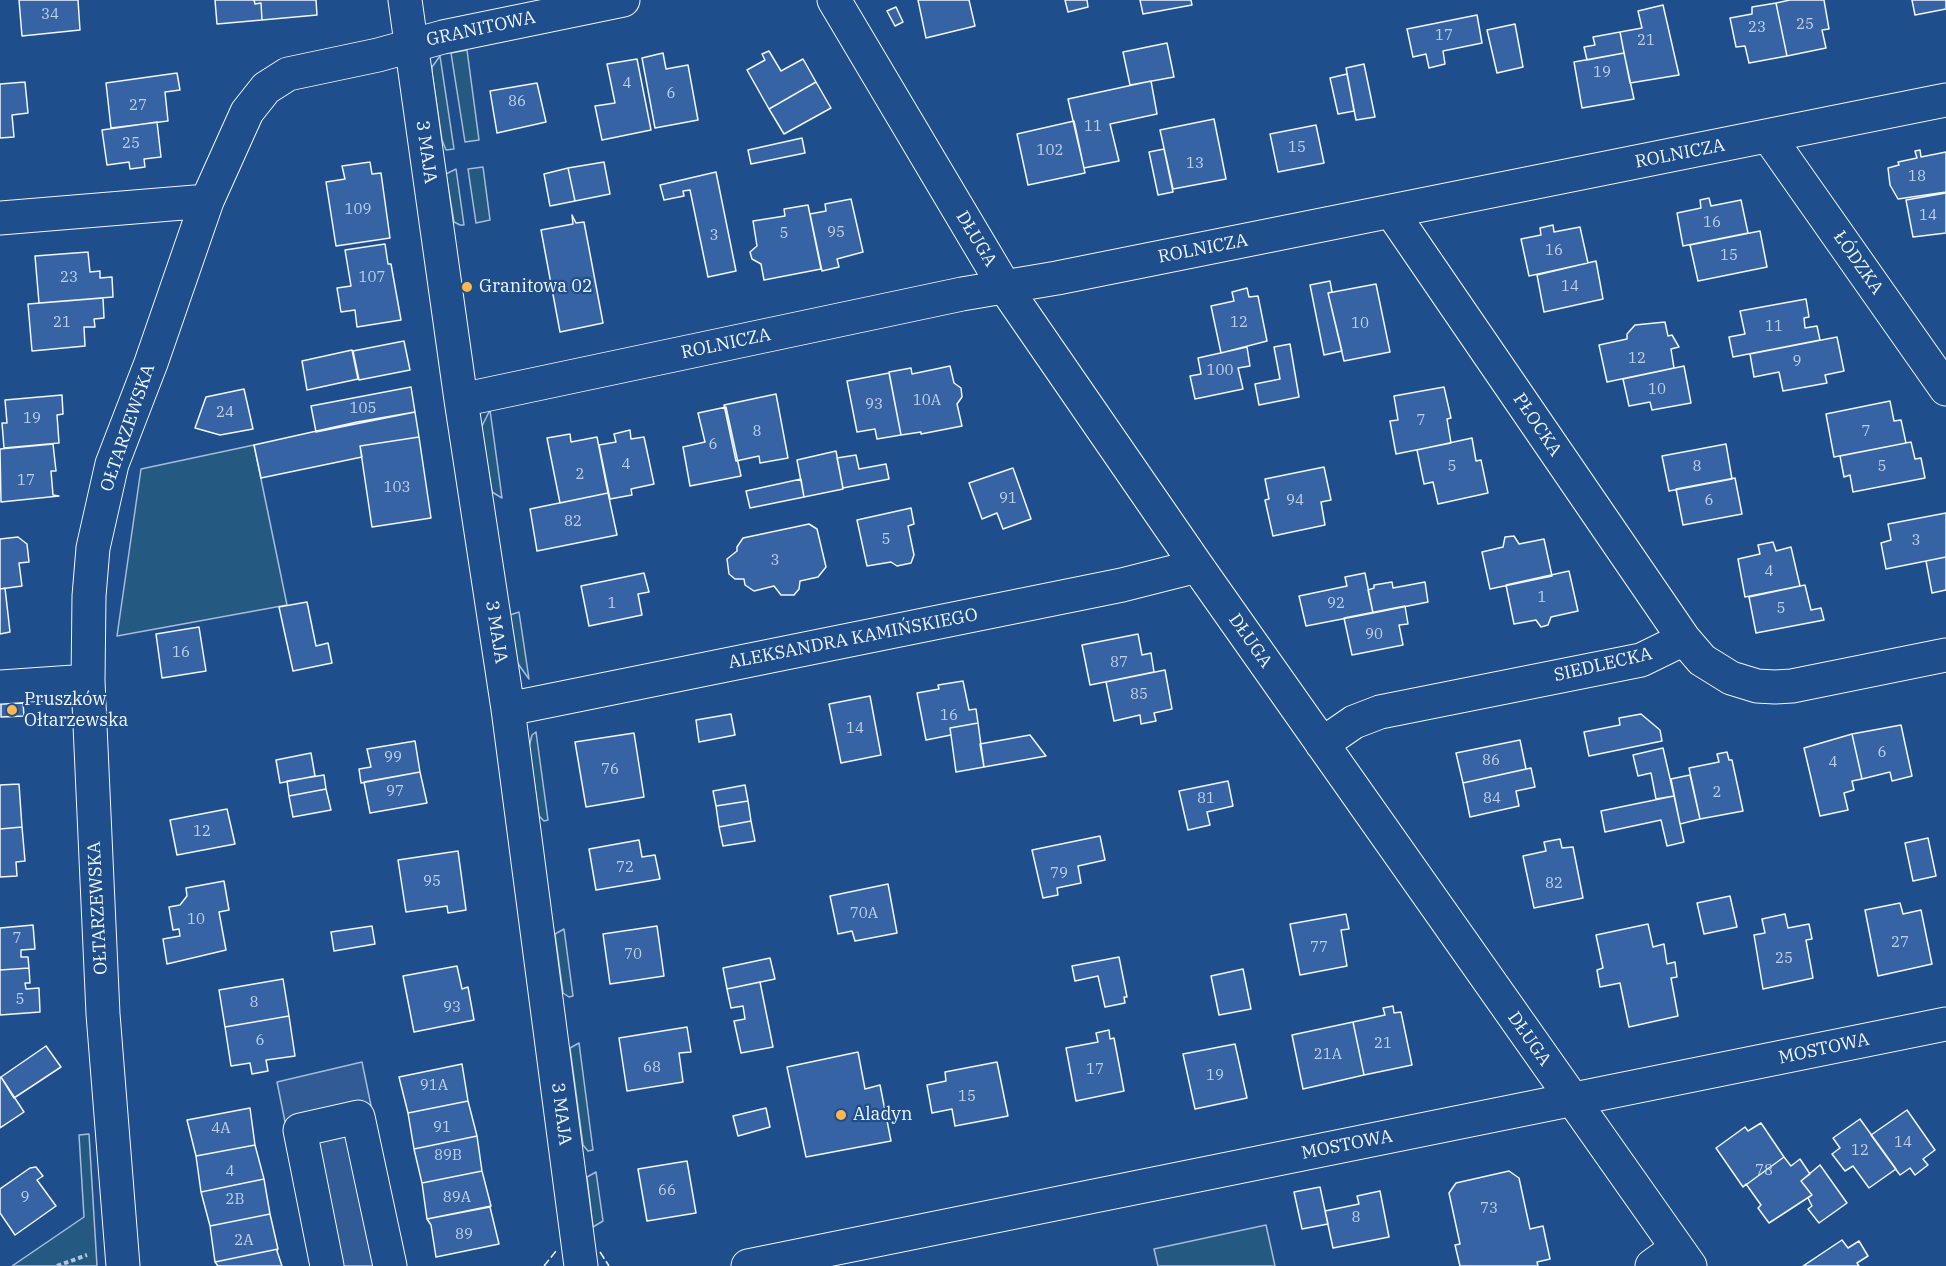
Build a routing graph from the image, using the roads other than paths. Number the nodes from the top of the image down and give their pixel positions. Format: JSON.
{"nodes":[{"id":1,"x":405,"y":0,"type":"edge"},
{"id":2,"x":623,"y":0,"type":"edge"},
{"id":3,"x":834,"y":0,"type":"edge"},
{"id":4,"x":411,"y":45,"type":"junction"},
{"id":5,"x":1946,"y":100,"type":"edge"},
{"id":6,"x":1769,"y":137,"type":"junction"},
{"id":7,"x":207,"y":201,"type":"junction"},
{"id":8,"x":1391,"y":211,"type":"junction"},
{"id":9,"x":0,"y":218,"type":"edge"},
{"id":10,"x":1004,"y":286,"type":"junction"},
{"id":11,"x":1946,"y":389,"type":"edge"},
{"id":12,"x":460,"y":400,"type":"junction"},
{"id":13,"x":1197,"y":566,"type":"junction"},
{"id":14,"x":1684,"y":639,"type":"junction"},
{"id":15,"x":1946,"y":655,"type":"edge"},
{"id":16,"x":88,"y":681,"type":"junction"},
{"id":17,"x":0,"y":687,"type":"edge"},
{"id":18,"x":508,"y":709,"type":"junction"},
{"id":19,"x":1322,"y":744,"type":"junction"},
{"id":20,"x":1946,"y":1024,"type":"edge"},
{"id":21,"x":1572,"y":1100,"type":"junction"},
{"id":22,"x":1673,"y":1260,"type":"edge"},
{"id":23,"x":123,"y":1266,"type":"edge"},
{"id":24,"x":327,"y":1266,"type":"edge"},
{"id":25,"x":390,"y":1266,"type":"edge"},
{"id":26,"x":581,"y":1266,"type":"edge"},
{"id":27,"x":748,"y":1266,"type":"edge"}],
"edges":[{"from":1,"to":4,"type":"street","name":"3 MAJA"},
{"from":2,"to":4,"type":"street","name":"GRANITOWA"},
{"from":3,"to":10,"type":"street","name":"DŁUGA"},
{"from":4,"to":7,"type":"street","name":"OŁTARZEWSKA"},
{"from":4,"to":12,"type":"street","name":"3 MAJA"},
{"from":5,"to":6,"type":"street","name":"ROLNICZA"},
{"from":6,"to":8,"type":"street","name":"ROLNICZA"},
{"from":6,"to":11,"type":"street","name":"ŁÓDZKA"},
{"from":7,"to":9,"type":"street"},
{"from":7,"to":16,"type":"street","name":"OŁTARZEWSKA"},
{"from":8,"to":10,"type":"street","name":"ROLNICZA"},
{"from":8,"to":14,"type":"street","name":"PŁOCKA"},
{"from":10,"to":12,"type":"street","name":"ROLNICZA"},
{"from":10,"to":13,"type":"street","name":"DŁUGA"},
{"from":12,"to":18,"type":"street","name":"3 MAJA"},
{"from":13,"to":18,"type":"street","name":"ALEKSANDRA KAMIŃSKIEGO"},
{"from":13,"to":19,"type":"street","name":"DŁUGA"},
{"from":14,"to":15,"type":"street"},
{"from":14,"to":19,"type":"street","name":"SIEDLECKA"},
{"from":16,"to":17,"type":"street"},
{"from":16,"to":23,"type":"street","name":"OŁTARZEWSKA"},
{"from":18,"to":26,"type":"street","name":"3 MAJA"},
{"from":19,"to":21,"type":"street","name":"DŁUGA"},
{"from":20,"to":21,"type":"street","name":"MOSTOWA"},
{"from":21,"to":22,"type":"street","name":"DŁUGA"},
{"from":21,"to":27,"type":"street","name":"MOSTOWA"},
{"from":24,"to":25,"type":"street"}]}
